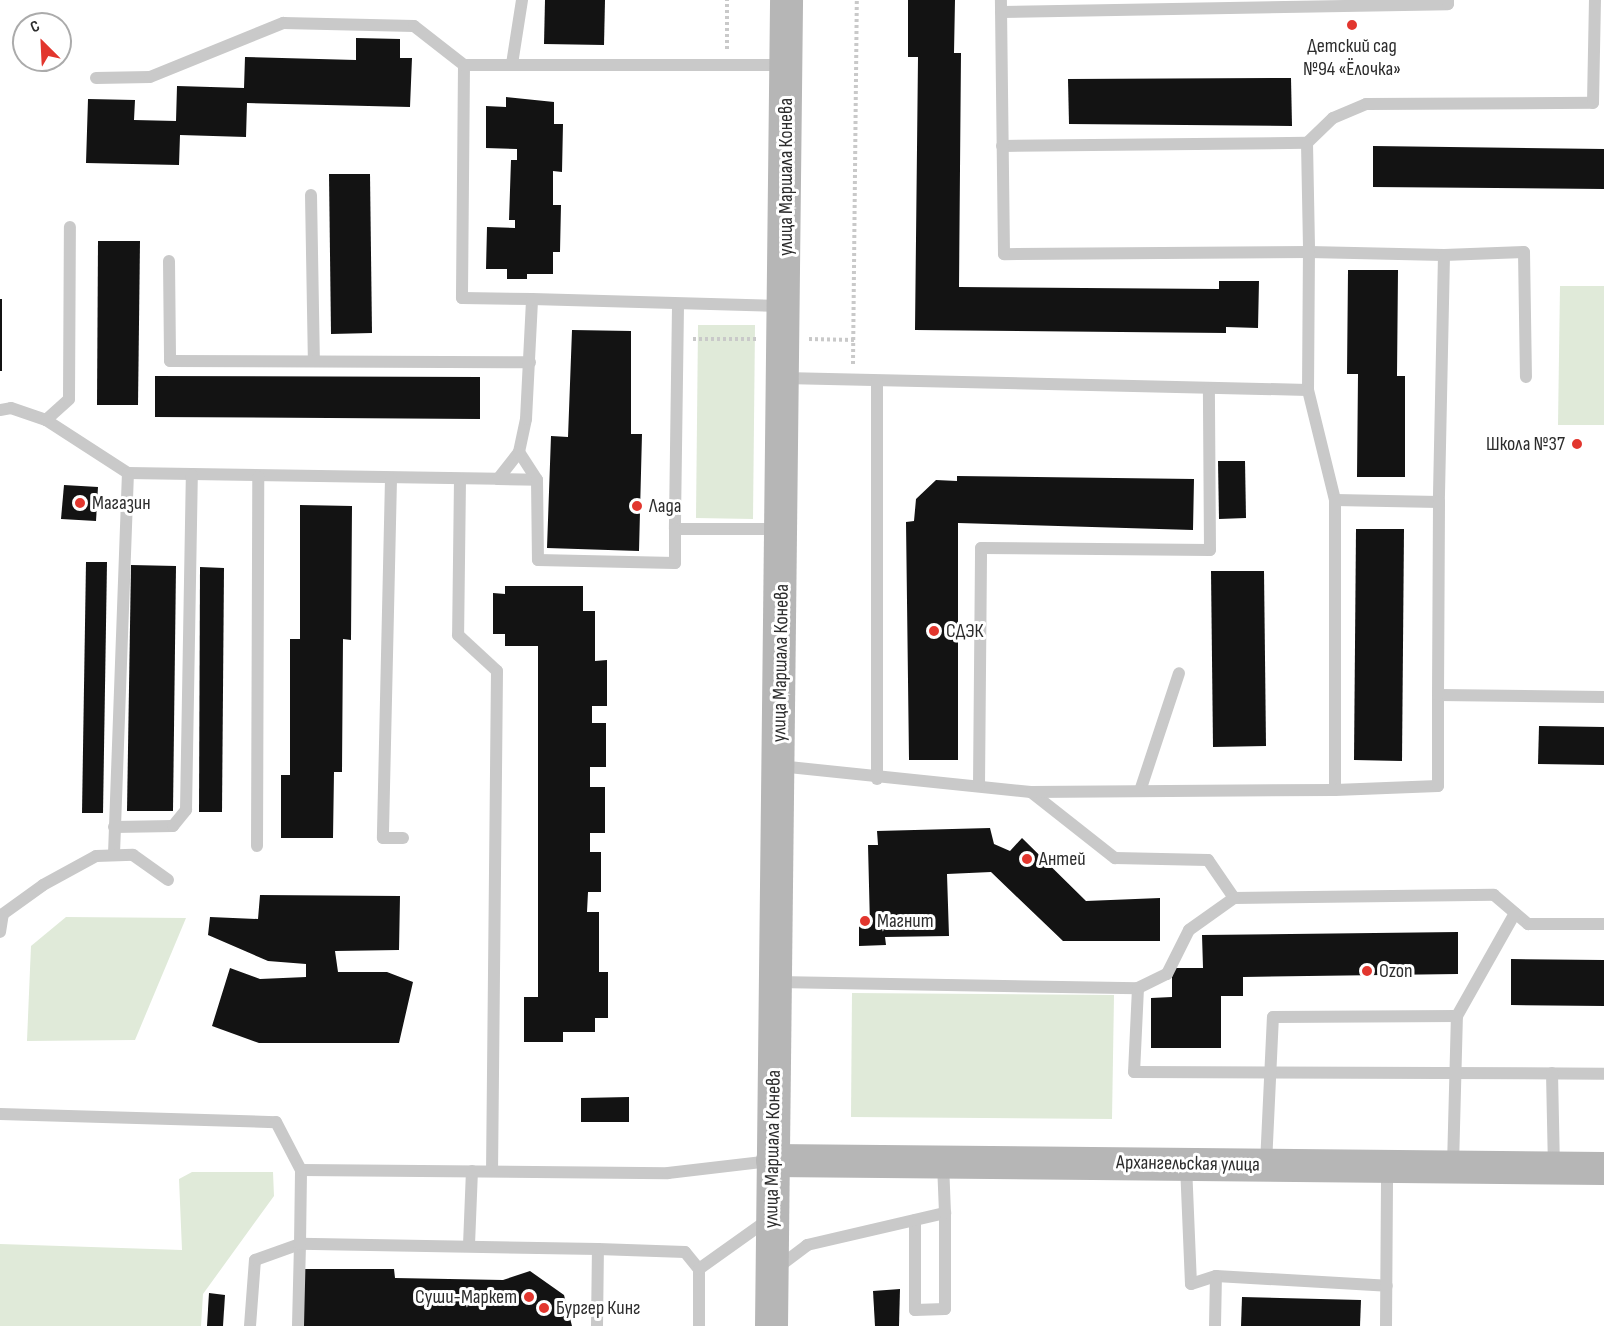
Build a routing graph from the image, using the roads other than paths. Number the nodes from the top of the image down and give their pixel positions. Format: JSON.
{"nodes":[{"id":1,"x":522,"y":0,"type":"edge"},
{"id":2,"x":786,"y":0,"type":"edge"},
{"id":3,"x":1448,"y":0,"type":"edge"},
{"id":4,"x":1595,"y":0,"type":"edge"},
{"id":5,"x":1245,"y":4,"type":"edge"},
{"id":6,"x":1089,"y":5,"type":"edge"},
{"id":7,"x":1001,"y":6,"type":"edge"},
{"id":8,"x":512,"y":64,"type":"junction"},
{"id":9,"x":464,"y":65,"type":"junction"},
{"id":10,"x":786,"y":65,"type":"junction"},
{"id":11,"x":96,"y":78,"type":"dead end"},
{"id":12,"x":1598,"y":103,"type":"edge"},
{"id":13,"x":1307,"y":143,"type":"junction"},
{"id":14,"x":1002,"y":147,"type":"junction"},
{"id":15,"x":311,"y":195,"type":"dead end"},
{"id":16,"x":70,"y":227,"type":"dead end"},
{"id":17,"x":1310,"y":252,"type":"junction"},
{"id":18,"x":1444,"y":255,"type":"junction"},
{"id":19,"x":170,"y":261,"type":"dead end"},
{"id":20,"x":532,"y":299,"type":"junction"},
{"id":21,"x":678,"y":306,"type":"junction"},
{"id":22,"x":786,"y":306,"type":"junction"},
{"id":23,"x":314,"y":360,"type":"junction"},
{"id":24,"x":530,"y":362,"type":"junction"},
{"id":25,"x":1526,"y":377,"type":"dead end"},
{"id":26,"x":784,"y":378,"type":"junction"},
{"id":27,"x":877,"y":381,"type":"junction"},
{"id":28,"x":1209,"y":390,"type":"junction"},
{"id":29,"x":1308,"y":390,"type":"junction"},
{"id":30,"x":0,"y":410,"type":"edge"},
{"id":31,"x":46,"y":420,"type":"junction"},
{"id":32,"x":519,"y":452,"type":"junction"},
{"id":33,"x":128,"y":473,"type":"junction"},
{"id":34,"x":192,"y":475,"type":"junction"},
{"id":35,"x":258,"y":477,"type":"junction"},
{"id":36,"x":391,"y":479,"type":"junction"},
{"id":37,"x":460,"y":479,"type":"junction"},
{"id":38,"x":498,"y":479,"type":"junction"},
{"id":39,"x":537,"y":480,"type":"junction"},
{"id":40,"x":1335,"y":500,"type":"junction"},
{"id":41,"x":1439,"y":502,"type":"junction"},
{"id":42,"x":675,"y":529,"type":"junction"},
{"id":43,"x":782,"y":529,"type":"junction"},
{"id":44,"x":1179,"y":673,"type":"dead end"},
{"id":45,"x":1438,"y":695,"type":"junction"},
{"id":46,"x":1604,"y":698,"type":"edge"},
{"id":47,"x":779,"y":766,"type":"junction"},
{"id":48,"x":877,"y":779,"type":"junction"},
{"id":49,"x":979,"y":785,"type":"junction"},
{"id":50,"x":1335,"y":790,"type":"junction"},
{"id":51,"x":1140,"y":791,"type":"junction"},
{"id":52,"x":1031,"y":792,"type":"junction"},
{"id":53,"x":114,"y":827,"type":"junction"},
{"id":54,"x":403,"y":838,"type":"dead end"},
{"id":55,"x":257,"y":846,"type":"dead end"},
{"id":56,"x":114,"y":854,"type":"junction"},
{"id":57,"x":168,"y":880,"type":"dead end"},
{"id":58,"x":1234,"y":898,"type":"junction"},
{"id":59,"x":1515,"y":913,"type":"junction"},
{"id":60,"x":1604,"y":924,"type":"edge"},
{"id":61,"x":0,"y":932,"type":"edge"},
{"id":62,"x":776,"y":982,"type":"junction"},
{"id":63,"x":1138,"y":988,"type":"junction"},
{"id":64,"x":1457,"y":1017,"type":"junction"},
{"id":65,"x":1270,"y":1072,"type":"junction"},
{"id":66,"x":1455,"y":1073,"type":"junction"},
{"id":67,"x":1551,"y":1073,"type":"junction"},
{"id":68,"x":1604,"y":1074,"type":"edge"},
{"id":69,"x":0,"y":1114,"type":"edge"},
{"id":70,"x":772,"y":1160,"type":"junction"},
{"id":71,"x":943,"y":1162,"type":"junction"},
{"id":72,"x":1186,"y":1164,"type":"junction"},
{"id":73,"x":1266,"y":1165,"type":"junction"},
{"id":74,"x":1387,"y":1166,"type":"junction"},
{"id":75,"x":1453,"y":1167,"type":"junction"},
{"id":76,"x":1555,"y":1167,"type":"junction"},
{"id":77,"x":1604,"y":1168,"type":"edge"},
{"id":78,"x":301,"y":1170,"type":"junction"},
{"id":79,"x":472,"y":1171,"type":"junction"},
{"id":80,"x":492,"y":1171,"type":"junction"},
{"id":81,"x":945,"y":1213,"type":"junction"},
{"id":82,"x":772,"y":1217,"type":"junction"},
{"id":83,"x":915,"y":1220,"type":"junction"},
{"id":84,"x":300,"y":1244,"type":"junction"},
{"id":85,"x":469,"y":1245,"type":"junction"},
{"id":86,"x":598,"y":1249,"type":"junction"},
{"id":87,"x":699,"y":1269,"type":"junction"},
{"id":88,"x":771,"y":1272,"type":"junction"},
{"id":89,"x":1216,"y":1276,"type":"junction"},
{"id":90,"x":1388,"y":1286,"type":"junction"},
{"id":91,"x":250,"y":1326,"type":"edge"},
{"id":92,"x":298,"y":1326,"type":"edge"},
{"id":93,"x":597,"y":1326,"type":"edge"},
{"id":94,"x":699,"y":1326,"type":"edge"},
{"id":95,"x":771,"y":1326,"type":"edge"},
{"id":96,"x":1215,"y":1326,"type":"edge"},
{"id":97,"x":1386,"y":1326,"type":"edge"}],
"edges":[{"from":1,"to":8,"type":"lane"},
{"from":2,"to":10,"type":"main road","name":"улица Маршала Конева"},
{"from":3,"to":5,"type":"lane"},
{"from":4,"to":12,"type":"lane"},
{"from":5,"to":6,"type":"lane"},
{"from":6,"to":7,"type":"lane"},
{"from":7,"to":14,"type":"lane"},
{"from":8,"to":9,"type":"lane"},
{"from":8,"to":10,"type":"lane"},
{"from":9,"to":11,"type":"lane"},
{"from":9,"to":20,"type":"lane"},
{"from":10,"to":22,"type":"main road","name":"улица Маршала Конева"},
{"from":12,"to":13,"type":"lane"},
{"from":13,"to":14,"type":"lane"},
{"from":13,"to":17,"type":"lane"},
{"from":14,"to":17,"type":"lane"},
{"from":15,"to":23,"type":"lane"},
{"from":16,"to":31,"type":"lane"},
{"from":17,"to":18,"type":"lane"},
{"from":17,"to":29,"type":"lane"},
{"from":18,"to":25,"type":"lane"},
{"from":18,"to":41,"type":"lane"},
{"from":19,"to":23,"type":"lane"},
{"from":20,"to":21,"type":"lane"},
{"from":20,"to":24,"type":"lane"},
{"from":21,"to":22,"type":"lane"},
{"from":21,"to":42,"type":"lane"},
{"from":22,"to":26,"type":"main road","name":"улица Маршала Конева"},
{"from":23,"to":24,"type":"lane"},
{"from":24,"to":32,"type":"lane"},
{"from":26,"to":27,"type":"lane"},
{"from":26,"to":43,"type":"main road","name":"улица Маршала Конева"},
{"from":27,"to":28,"type":"lane"},
{"from":27,"to":48,"type":"lane"},
{"from":28,"to":29,"type":"lane"},
{"from":28,"to":49,"type":"lane"},
{"from":29,"to":40,"type":"lane"},
{"from":30,"to":31,"type":"lane"},
{"from":31,"to":33,"type":"lane"},
{"from":32,"to":38,"type":"lane"},
{"from":32,"to":39,"type":"lane"},
{"from":33,"to":34,"type":"lane"},
{"from":33,"to":53,"type":"lane"},
{"from":34,"to":35,"type":"lane"},
{"from":34,"to":53,"type":"lane"},
{"from":35,"to":36,"type":"lane"},
{"from":35,"to":55,"type":"lane"},
{"from":36,"to":37,"type":"lane"},
{"from":36,"to":54,"type":"lane"},
{"from":37,"to":38,"type":"lane"},
{"from":37,"to":80,"type":"lane"},
{"from":38,"to":39,"type":"lane"},
{"from":39,"to":42,"type":"lane"},
{"from":40,"to":41,"type":"lane"},
{"from":40,"to":50,"type":"lane"},
{"from":41,"to":45,"type":"lane"},
{"from":42,"to":43,"type":"lane"},
{"from":43,"to":47,"type":"main road","name":"улица Маршала Конева"},
{"from":44,"to":51,"type":"lane"},
{"from":45,"to":46,"type":"lane"},
{"from":45,"to":50,"type":"lane"},
{"from":47,"to":48,"type":"lane"},
{"from":47,"to":62,"type":"main road","name":"улица Маршала Конева"},
{"from":48,"to":49,"type":"lane"},
{"from":49,"to":52,"type":"lane"},
{"from":50,"to":51,"type":"lane"},
{"from":51,"to":52,"type":"lane"},
{"from":52,"to":58,"type":"lane"},
{"from":53,"to":56,"type":"lane"},
{"from":56,"to":57,"type":"lane"},
{"from":56,"to":61,"type":"lane"},
{"from":58,"to":59,"type":"lane"},
{"from":58,"to":63,"type":"lane"},
{"from":59,"to":60,"type":"lane"},
{"from":59,"to":64,"type":"lane"},
{"from":62,"to":63,"type":"lane"},
{"from":62,"to":70,"type":"main road","name":"улица Маршала Конева"},
{"from":63,"to":65,"type":"lane"},
{"from":64,"to":65,"type":"lane"},
{"from":64,"to":66,"type":"lane"},
{"from":65,"to":66,"type":"lane"},
{"from":65,"to":73,"type":"lane"},
{"from":66,"to":67,"type":"lane"},
{"from":66,"to":75,"type":"lane"},
{"from":67,"to":68,"type":"lane"},
{"from":67,"to":76,"type":"lane"},
{"from":69,"to":78,"type":"lane"},
{"from":70,"to":71,"type":"main road","name":"Архангельская улица"},
{"from":70,"to":80,"type":"lane"},
{"from":70,"to":82,"type":"main road","name":"улица Маршала Конева"},
{"from":71,"to":72,"type":"main road","name":"Архангельская улица"},
{"from":71,"to":81,"type":"lane"},
{"from":72,"to":73,"type":"main road","name":"Архангельская улица"},
{"from":72,"to":89,"type":"lane"},
{"from":73,"to":74,"type":"main road","name":"Архангельская улица"},
{"from":74,"to":75,"type":"main road","name":"Архангельская улица"},
{"from":74,"to":90,"type":"lane"},
{"from":75,"to":76,"type":"main road","name":"Архангельская улица"},
{"from":76,"to":77,"type":"main road","name":"Архангельская улица"},
{"from":78,"to":79,"type":"lane"},
{"from":78,"to":84,"type":"lane"},
{"from":79,"to":80,"type":"lane"},
{"from":79,"to":85,"type":"lane"},
{"from":81,"to":83,"type":"lane"},
{"from":81,"to":83,"type":"lane"},
{"from":82,"to":87,"type":"lane"},
{"from":82,"to":88,"type":"main road","name":"улица Маршала Конева"},
{"from":83,"to":88,"type":"lane"},
{"from":84,"to":85,"type":"lane"},
{"from":84,"to":91,"type":"lane"},
{"from":84,"to":92,"type":"lane"},
{"from":85,"to":86,"type":"lane"},
{"from":86,"to":87,"type":"lane"},
{"from":86,"to":93,"type":"lane"},
{"from":87,"to":94,"type":"lane"},
{"from":88,"to":95,"type":"main road","name":"улица Маршала Конева"},
{"from":89,"to":90,"type":"lane"},
{"from":89,"to":96,"type":"lane"},
{"from":90,"to":97,"type":"lane"}]}
